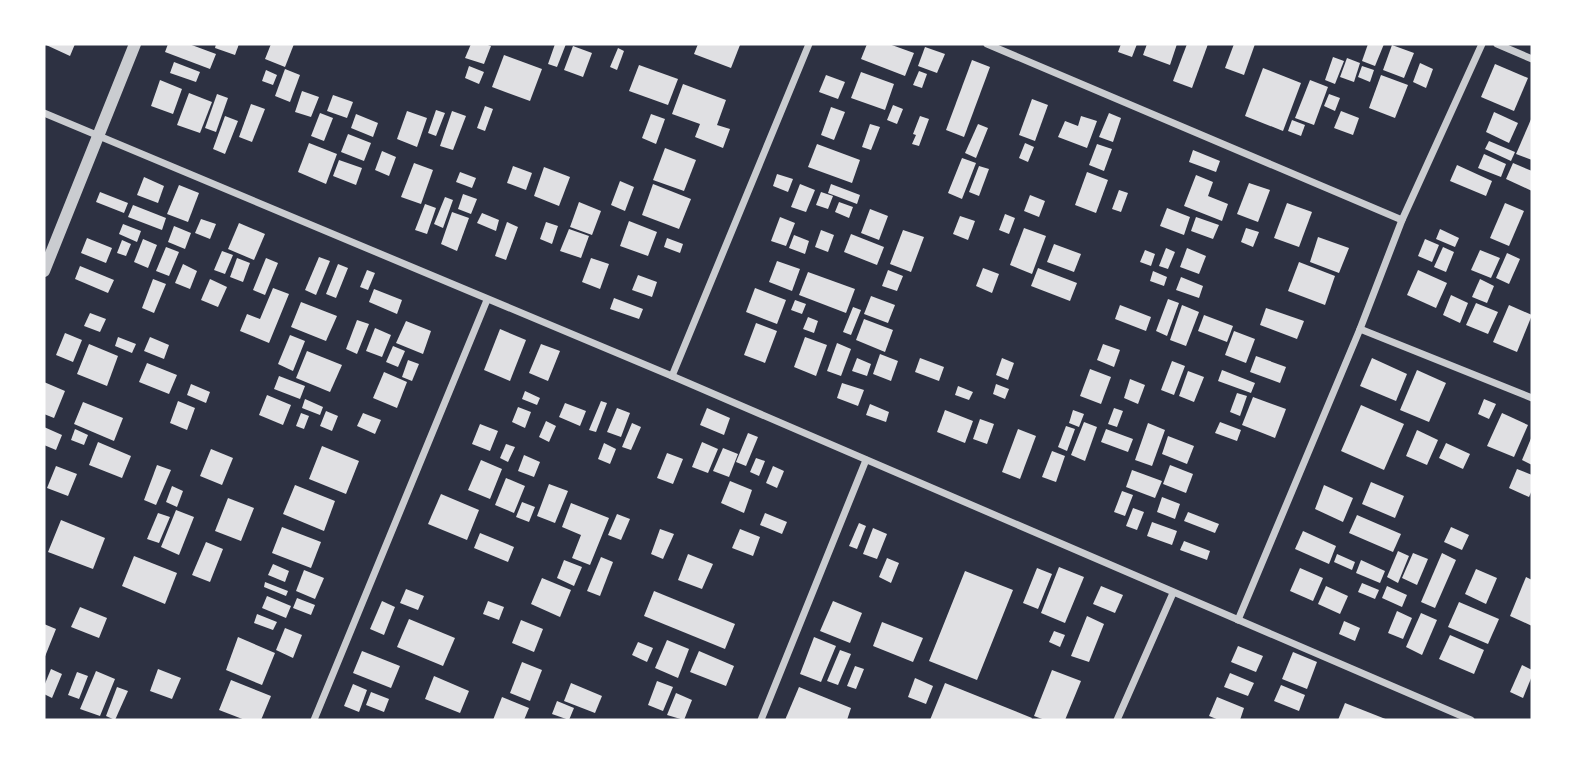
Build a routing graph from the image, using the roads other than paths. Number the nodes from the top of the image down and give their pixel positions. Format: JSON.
{"nodes":[{"id":1,"x":135,"y":44,"type":"edge"},
{"id":2,"x":809,"y":44,"type":"edge"},
{"id":3,"x":987,"y":44,"type":"edge"},
{"id":4,"x":1482,"y":44,"type":"edge"},
{"id":5,"x":1497,"y":44,"type":"edge"},
{"id":6,"x":1532,"y":59,"type":"edge"},
{"id":7,"x":44,"y":113,"type":"edge"},
{"id":8,"x":98,"y":135,"type":"junction"},
{"id":9,"x":1402,"y":220,"type":"junction"},
{"id":10,"x":44,"y":271,"type":"edge"},
{"id":11,"x":487,"y":300,"type":"junction"},
{"id":12,"x":1360,"y":329,"type":"junction"},
{"id":13,"x":672,"y":376,"type":"junction"},
{"id":14,"x":1532,"y":398,"type":"edge"},
{"id":15,"x":866,"y":460,"type":"junction"},
{"id":16,"x":1174,"y":593,"type":"junction"},
{"id":17,"x":1238,"y":620,"type":"junction"},
{"id":18,"x":314,"y":720,"type":"edge"},
{"id":19,"x":761,"y":720,"type":"edge"},
{"id":20,"x":1117,"y":720,"type":"edge"},
{"id":21,"x":1471,"y":720,"type":"edge"}],
"edges":[{"from":1,"to":8,"type":"street"},
{"from":2,"to":13,"type":"street"},
{"from":3,"to":9,"type":"street"},
{"from":4,"to":9,"type":"street"},
{"from":5,"to":6,"type":"street"},
{"from":7,"to":8,"type":"street"},
{"from":8,"to":10,"type":"street"},
{"from":8,"to":11,"type":"street"},
{"from":9,"to":12,"type":"street"},
{"from":11,"to":13,"type":"street"},
{"from":11,"to":18,"type":"street"},
{"from":12,"to":14,"type":"street"},
{"from":12,"to":17,"type":"street"},
{"from":13,"to":15,"type":"street"},
{"from":15,"to":16,"type":"street"},
{"from":15,"to":19,"type":"street"},
{"from":16,"to":17,"type":"street"},
{"from":16,"to":20,"type":"street"},
{"from":17,"to":21,"type":"street"}]}
